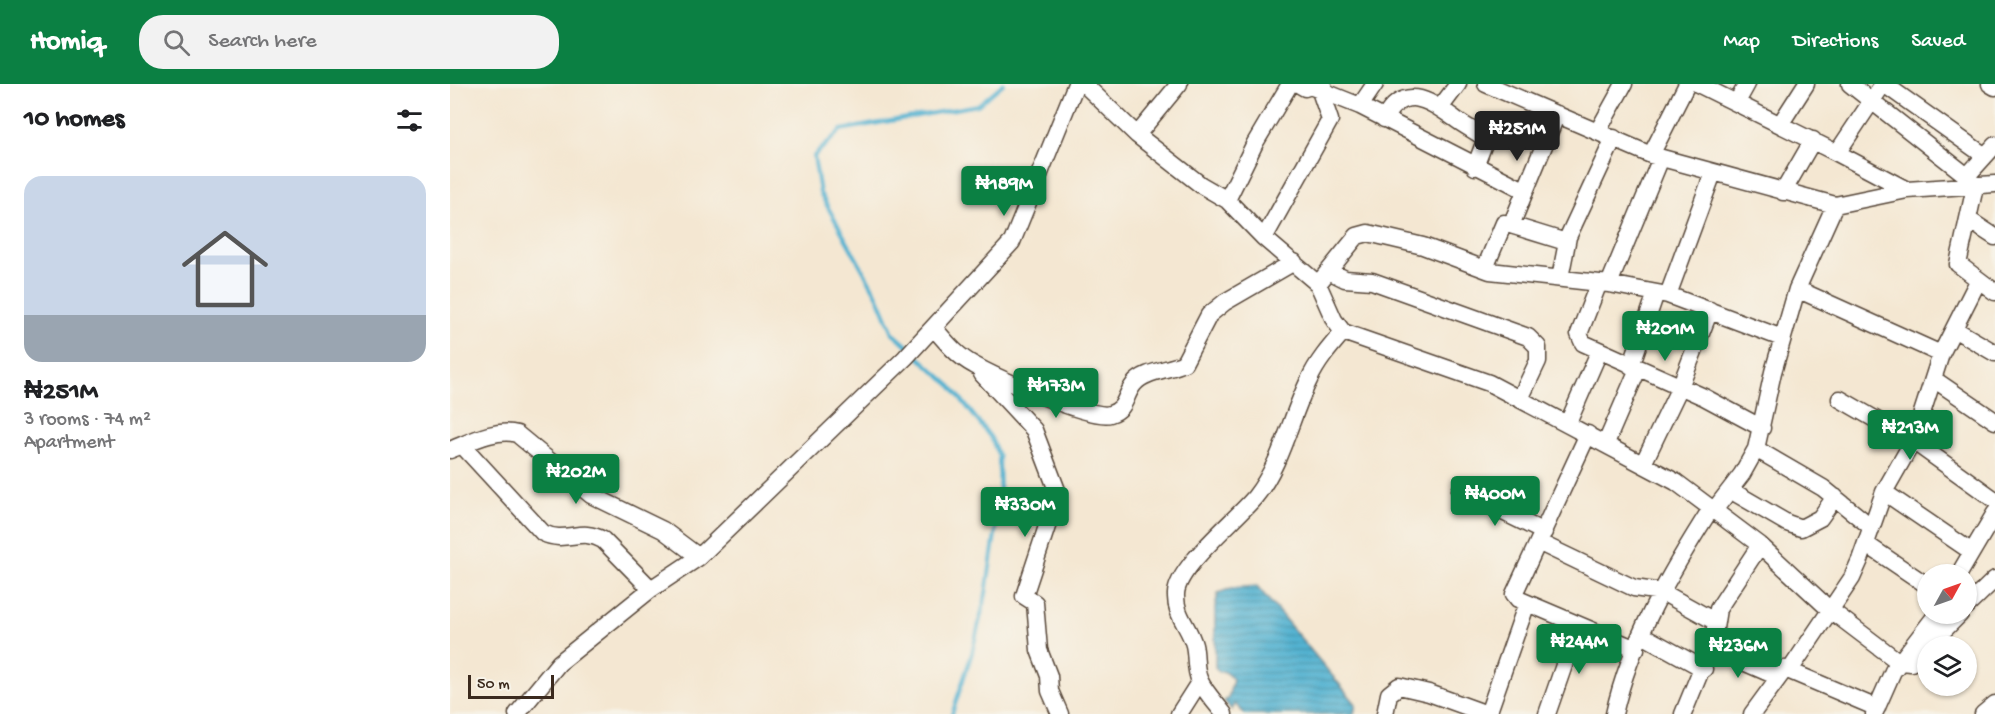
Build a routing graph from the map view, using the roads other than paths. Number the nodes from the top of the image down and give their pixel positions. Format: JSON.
{"nodes":[{"id":1,"x":1076,"y":84,"type":"edge"},
{"id":2,"x":1084,"y":84,"type":"edge"},
{"id":3,"x":1179,"y":84,"type":"edge"},
{"id":4,"x":1290,"y":84,"type":"edge"},
{"id":5,"x":1298,"y":84,"type":"edge"},
{"id":6,"x":1375,"y":84,"type":"edge"},
{"id":7,"x":1458,"y":84,"type":"edge"},
{"id":8,"x":1624,"y":84,"type":"edge"},
{"id":9,"x":1687,"y":84,"type":"edge"},
{"id":10,"x":1698,"y":84,"type":"edge"},
{"id":11,"x":1748,"y":84,"type":"edge"},
{"id":12,"x":1806,"y":84,"type":"edge"},
{"id":13,"x":1850,"y":84,"type":"edge"},
{"id":14,"x":1883,"y":84,"type":"edge"},
{"id":15,"x":1990,"y":84,"type":"edge"},
{"id":16,"x":1491,"y":85,"type":"edge"},
{"id":17,"x":1322,"y":87,"type":"edge"},
{"id":18,"x":1995,"y":87,"type":"edge"},
{"id":19,"x":1524,"y":91,"type":"edge"},
{"id":20,"x":1872,"y":101,"type":"junction"},
{"id":21,"x":1737,"y":102,"type":"junction"},
{"id":22,"x":1360,"y":106,"type":"junction"},
{"id":23,"x":1440,"y":108,"type":"junction"},
{"id":24,"x":1557,"y":114,"type":"junction"},
{"id":25,"x":1384,"y":119,"type":"junction"},
{"id":26,"x":1782,"y":123,"type":"junction"},
{"id":27,"x":1598,"y":131,"type":"junction"},
{"id":28,"x":1137,"y":135,"type":"junction"},
{"id":29,"x":1614,"y":138,"type":"junction"},
{"id":30,"x":1812,"y":140,"type":"junction"},
{"id":31,"x":1990,"y":151,"type":"edge"},
{"id":32,"x":1837,"y":153,"type":"junction"},
{"id":33,"x":1656,"y":157,"type":"junction"},
{"id":34,"x":1475,"y":167,"type":"junction"},
{"id":35,"x":1713,"y":173,"type":"junction"},
{"id":36,"x":1971,"y":182,"type":"junction"},
{"id":37,"x":1995,"y":184,"type":"edge"},
{"id":38,"x":1524,"y":190,"type":"junction"},
{"id":39,"x":1907,"y":190,"type":"junction"},
{"id":40,"x":1783,"y":192,"type":"junction"},
{"id":41,"x":1227,"y":200,"type":"junction"},
{"id":42,"x":1835,"y":205,"type":"junction"},
{"id":43,"x":1969,"y":220,"type":"junction"},
{"id":44,"x":1512,"y":223,"type":"junction"},
{"id":45,"x":1995,"y":237,"type":"edge"},
{"id":46,"x":1264,"y":238,"type":"junction"},
{"id":47,"x":1566,"y":242,"type":"junction"},
{"id":48,"x":1294,"y":262,"type":"junction"},
{"id":49,"x":1485,"y":268,"type":"junction"},
{"id":50,"x":1324,"y":278,"type":"junction"},
{"id":51,"x":1560,"y":278,"type":"junction"},
{"id":52,"x":1978,"y":281,"type":"junction"},
{"id":53,"x":1603,"y":285,"type":"junction"},
{"id":54,"x":1797,"y":289,"type":"junction"},
{"id":55,"x":1995,"y":292,"type":"edge"},
{"id":56,"x":1662,"y":294,"type":"junction"},
{"id":57,"x":1710,"y":310,"type":"junction"},
{"id":58,"x":934,"y":328,"type":"junction"},
{"id":59,"x":1954,"y":329,"type":"junction"},
{"id":60,"x":1343,"y":332,"type":"junction"},
{"id":61,"x":1782,"y":338,"type":"junction"},
{"id":62,"x":1599,"y":352,"type":"junction"},
{"id":63,"x":1995,"y":353,"type":"edge"},
{"id":64,"x":1941,"y":354,"type":"junction"},
{"id":65,"x":973,"y":365,"type":"junction"},
{"id":66,"x":1634,"y":367,"type":"junction"},
{"id":67,"x":1935,"y":380,"type":"junction"},
{"id":68,"x":1680,"y":387,"type":"junction"},
{"id":69,"x":1520,"y":399,"type":"junction"},
{"id":70,"x":1840,"y":399,"type":"dead end"},
{"id":71,"x":1995,"y":421,"type":"edge"},
{"id":72,"x":1568,"y":423,"type":"junction"},
{"id":73,"x":1762,"y":428,"type":"junction"},
{"id":74,"x":1588,"y":434,"type":"junction"},
{"id":75,"x":1913,"y":441,"type":"junction"},
{"id":76,"x":1606,"y":443,"type":"junction"},
{"id":77,"x":456,"y":448,"type":"edge"},
{"id":78,"x":1756,"y":449,"type":"junction"},
{"id":79,"x":1643,"y":464,"type":"junction"},
{"id":80,"x":1730,"y":490,"type":"junction"},
{"id":81,"x":1460,"y":491,"type":"dead end"},
{"id":82,"x":1884,"y":492,"type":"junction"},
{"id":83,"x":1835,"y":497,"type":"junction"},
{"id":84,"x":1995,"y":500,"type":"edge"},
{"id":85,"x":1713,"y":508,"type":"junction"},
{"id":86,"x":1995,"y":513,"type":"edge"},
{"id":87,"x":1870,"y":526,"type":"junction"},
{"id":88,"x":1542,"y":537,"type":"junction"},
{"id":89,"x":1866,"y":544,"type":"junction"},
{"id":90,"x":1760,"y":545,"type":"junction"},
{"id":91,"x":1971,"y":552,"type":"junction"},
{"id":92,"x":699,"y":557,"type":"junction"},
{"id":93,"x":1964,"y":564,"type":"edge"},
{"id":94,"x":1917,"y":579,"type":"edge"},
{"id":95,"x":1995,"y":579,"type":"edge"},
{"id":96,"x":651,"y":589,"type":"junction"},
{"id":97,"x":1662,"y":592,"type":"junction"},
{"id":98,"x":1977,"y":596,"type":"edge"},
{"id":99,"x":1527,"y":603,"type":"junction"},
{"id":100,"x":1829,"y":609,"type":"junction"},
{"id":101,"x":1716,"y":622,"type":"junction"},
{"id":102,"x":1929,"y":624,"type":"edge"},
{"id":103,"x":1950,"y":624,"type":"edge"},
{"id":104,"x":1578,"y":625,"type":"junction"},
{"id":105,"x":1939,"y":636,"type":"edge"},
{"id":106,"x":1639,"y":642,"type":"junction"},
{"id":107,"x":1711,"y":648,"type":"junction"},
{"id":108,"x":1917,"y":657,"type":"edge"},
{"id":109,"x":1899,"y":662,"type":"junction"},
{"id":110,"x":1704,"y":669,"type":"junction"},
{"id":111,"x":1784,"y":674,"type":"junction"},
{"id":112,"x":1200,"y":681,"type":"junction"},
{"id":113,"x":1995,"y":704,"type":"edge"},
{"id":114,"x":1875,"y":711,"type":"edge"},
{"id":115,"x":1483,"y":713,"type":"edge"},
{"id":116,"x":517,"y":714,"type":"edge"},
{"id":117,"x":1060,"y":714,"type":"edge"},
{"id":118,"x":1179,"y":714,"type":"edge"},
{"id":119,"x":1224,"y":714,"type":"edge"},
{"id":120,"x":1384,"y":714,"type":"edge"},
{"id":121,"x":1547,"y":714,"type":"edge"},
{"id":122,"x":1614,"y":714,"type":"edge"},
{"id":123,"x":1683,"y":714,"type":"edge"},
{"id":124,"x":1752,"y":714,"type":"edge"},
{"id":125,"x":1983,"y":714,"type":"edge"}],
"edges":[{"from":1,"to":58,"type":"street"},
{"from":2,"to":28,"type":"street"},
{"from":3,"to":28,"type":"street"},
{"from":4,"to":41,"type":"street"},
{"from":5,"to":17,"type":"street"},
{"from":6,"to":22,"type":"street"},
{"from":7,"to":23,"type":"street"},
{"from":8,"to":27,"type":"street"},
{"from":9,"to":33,"type":"street"},
{"from":10,"to":21,"type":"street"},
{"from":11,"to":21,"type":"street"},
{"from":12,"to":26,"type":"street"},
{"from":13,"to":20,"type":"street"},
{"from":14,"to":20,"type":"street"},
{"from":14,"to":31,"type":"street"},
{"from":15,"to":18,"type":"street"},
{"from":16,"to":19,"type":"street"},
{"from":17,"to":22,"type":"street"},
{"from":17,"to":46,"type":"street"},
{"from":19,"to":24,"type":"street"},
{"from":20,"to":32,"type":"street"},
{"from":20,"to":36,"type":"street"},
{"from":21,"to":26,"type":"street"},
{"from":22,"to":25,"type":"street"},
{"from":23,"to":25,"type":"street"},
{"from":23,"to":34,"type":"street"},
{"from":24,"to":27,"type":"street"},
{"from":24,"to":38,"type":"street"},
{"from":25,"to":34,"type":"street"},
{"from":26,"to":30,"type":"street"},
{"from":27,"to":29,"type":"street"},
{"from":28,"to":41,"type":"street"},
{"from":29,"to":33,"type":"street"},
{"from":29,"to":47,"type":"street"},
{"from":30,"to":32,"type":"street"},
{"from":30,"to":40,"type":"street"},
{"from":31,"to":36,"type":"street"},
{"from":32,"to":39,"type":"street"},
{"from":33,"to":35,"type":"street"},
{"from":33,"to":53,"type":"street"},
{"from":34,"to":38,"type":"street"},
{"from":35,"to":40,"type":"street"},
{"from":35,"to":56,"type":"street"},
{"from":36,"to":37,"type":"street"},
{"from":36,"to":39,"type":"street"},
{"from":36,"to":43,"type":"street"},
{"from":38,"to":44,"type":"street"},
{"from":39,"to":42,"type":"street"},
{"from":40,"to":42,"type":"street"},
{"from":41,"to":46,"type":"street"},
{"from":42,"to":54,"type":"street"},
{"from":43,"to":45,"type":"street"},
{"from":43,"to":52,"type":"street"},
{"from":44,"to":47,"type":"street"},
{"from":44,"to":49,"type":"street"},
{"from":46,"to":48,"type":"street"},
{"from":47,"to":51,"type":"street"},
{"from":48,"to":50,"type":"street"},
{"from":48,"to":65,"type":"street"},
{"from":49,"to":50,"type":"street"},
{"from":49,"to":51,"type":"street"},
{"from":50,"to":60,"type":"street"},
{"from":50,"to":69,"type":"street"},
{"from":51,"to":53,"type":"street"},
{"from":52,"to":55,"type":"street"},
{"from":52,"to":59,"type":"street"},
{"from":53,"to":56,"type":"street"},
{"from":53,"to":62,"type":"street"},
{"from":54,"to":61,"type":"street"},
{"from":54,"to":64,"type":"street"},
{"from":56,"to":57,"type":"street"},
{"from":56,"to":66,"type":"street"},
{"from":57,"to":61,"type":"street"},
{"from":57,"to":68,"type":"street"},
{"from":58,"to":65,"type":"street"},
{"from":58,"to":92,"type":"street"},
{"from":59,"to":63,"type":"street"},
{"from":59,"to":64,"type":"street"},
{"from":60,"to":69,"type":"street"},
{"from":60,"to":112,"type":"street"},
{"from":61,"to":73,"type":"street"},
{"from":62,"to":66,"type":"street"},
{"from":62,"to":72,"type":"street"},
{"from":64,"to":67,"type":"street"},
{"from":65,"to":117,"type":"street"},
{"from":66,"to":68,"type":"street"},
{"from":66,"to":76,"type":"street"},
{"from":67,"to":71,"type":"street"},
{"from":67,"to":75,"type":"street"},
{"from":68,"to":73,"type":"street"},
{"from":68,"to":79,"type":"street"},
{"from":69,"to":72,"type":"street"},
{"from":70,"to":75,"type":"street"},
{"from":72,"to":74,"type":"street"},
{"from":73,"to":78,"type":"street"},
{"from":74,"to":76,"type":"street"},
{"from":74,"to":88,"type":"street"},
{"from":75,"to":82,"type":"street"},
{"from":75,"to":84,"type":"street"},
{"from":76,"to":79,"type":"street"},
{"from":77,"to":92,"type":"street"},
{"from":77,"to":96,"type":"street"},
{"from":78,"to":80,"type":"street"},
{"from":78,"to":83,"type":"street"},
{"from":79,"to":85,"type":"street"},
{"from":80,"to":83,"type":"street"},
{"from":80,"to":85,"type":"street"},
{"from":81,"to":88,"type":"street"},
{"from":82,"to":87,"type":"street"},
{"from":82,"to":91,"type":"street"},
{"from":83,"to":87,"type":"street"},
{"from":85,"to":90,"type":"street"},
{"from":85,"to":97,"type":"street"},
{"from":86,"to":91,"type":"street"},
{"from":87,"to":89,"type":"street"},
{"from":88,"to":97,"type":"street"},
{"from":88,"to":99,"type":"street"},
{"from":89,"to":94,"type":"street"},
{"from":89,"to":100,"type":"street"},
{"from":90,"to":100,"type":"street"},
{"from":90,"to":101,"type":"street"},
{"from":91,"to":93,"type":"street"},
{"from":92,"to":96,"type":"street"},
{"from":95,"to":98,"type":"street"},
{"from":96,"to":116,"type":"street"},
{"from":97,"to":101,"type":"street"},
{"from":97,"to":106,"type":"street"},
{"from":99,"to":104,"type":"street"},
{"from":99,"to":115,"type":"street"},
{"from":100,"to":109,"type":"street"},
{"from":100,"to":111,"type":"street"},
{"from":101,"to":107,"type":"street"},
{"from":102,"to":109,"type":"street"},
{"from":103,"to":105,"type":"street"},
{"from":104,"to":106,"type":"street"},
{"from":104,"to":121,"type":"street"},
{"from":106,"to":110,"type":"street"},
{"from":106,"to":122,"type":"street"},
{"from":107,"to":110,"type":"street"},
{"from":107,"to":111,"type":"street"},
{"from":108,"to":109,"type":"street"},
{"from":109,"to":114,"type":"street"},
{"from":110,"to":123,"type":"street"},
{"from":111,"to":114,"type":"street"},
{"from":111,"to":124,"type":"street"},
{"from":112,"to":118,"type":"street"},
{"from":112,"to":119,"type":"street"},
{"from":113,"to":125,"type":"street"},
{"from":115,"to":120,"type":"street"}]}
